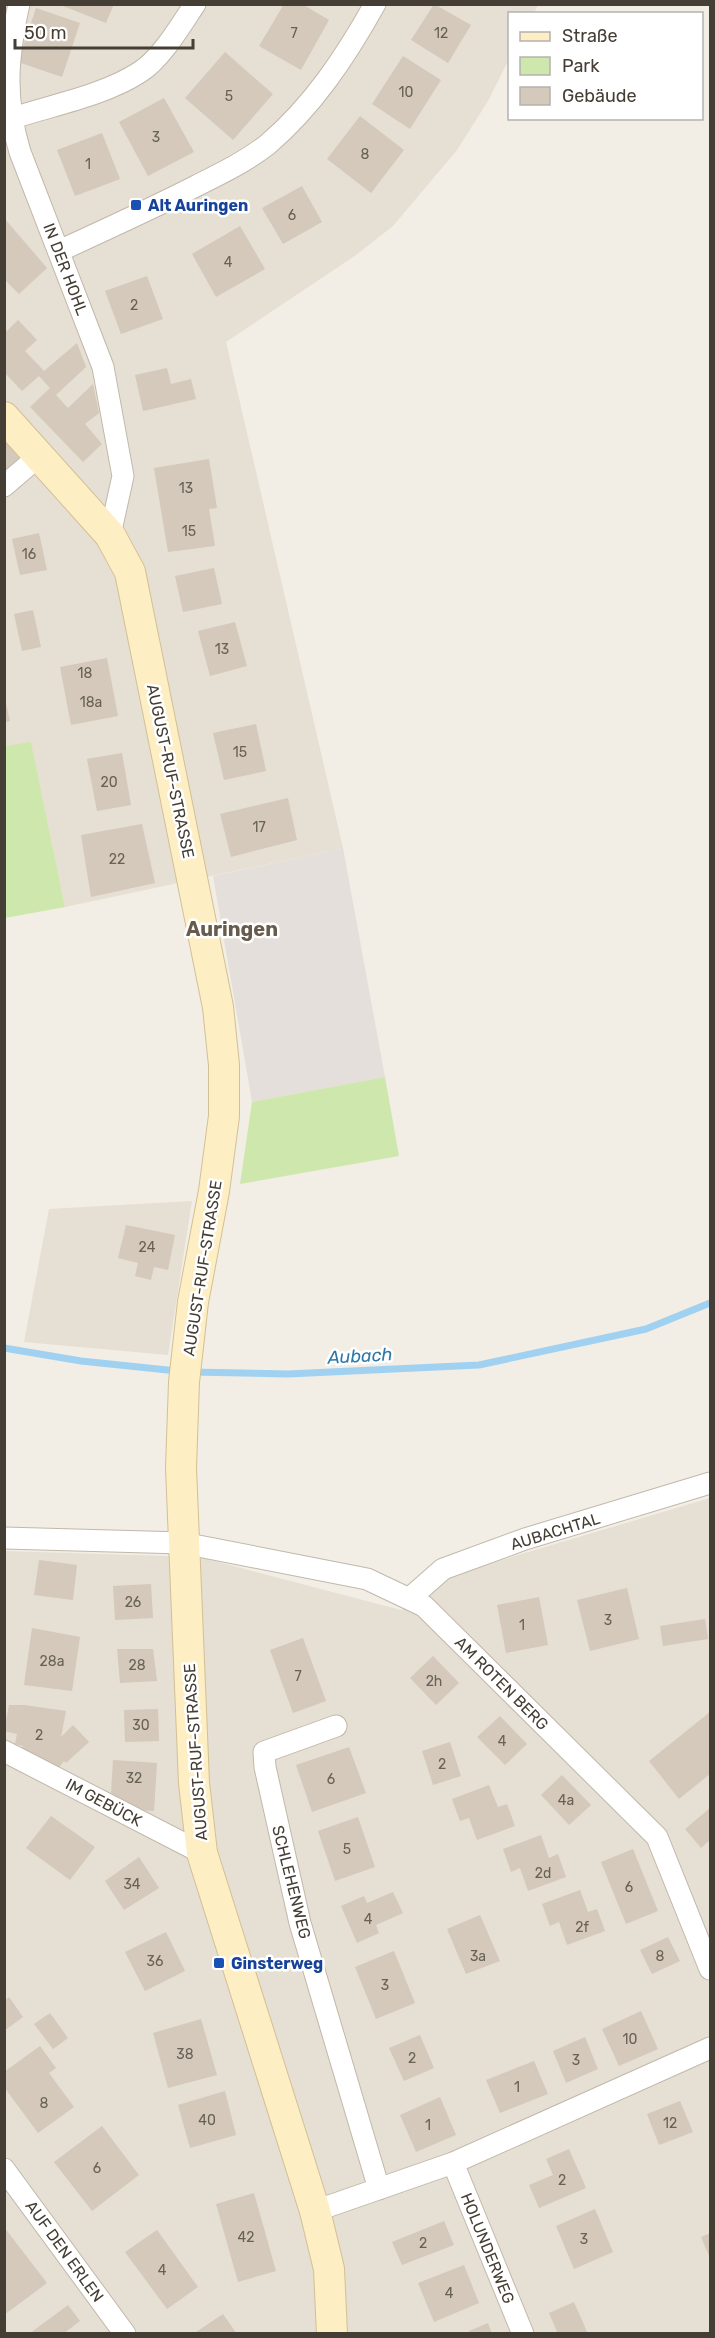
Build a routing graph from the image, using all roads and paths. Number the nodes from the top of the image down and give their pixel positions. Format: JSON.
{"nodes":[{"id":1,"x":19,"y":4,"type":"edge"},
{"id":2,"x":195,"y":4,"type":"edge"},
{"id":3,"x":375,"y":4,"type":"edge"},
{"id":4,"x":10,"y":118,"type":"junction"},
{"id":5,"x":59,"y":251,"type":"junction"},
{"id":6,"x":4,"y":417,"type":"edge"},
{"id":7,"x":39,"y":456,"type":"junction"},
{"id":8,"x":4,"y":486,"type":"edge"},
{"id":9,"x":110,"y":535,"type":"junction"},
{"id":10,"x":711,"y":1483,"type":"edge"},
{"id":11,"x":4,"y":1538,"type":"edge"},
{"id":12,"x":183,"y":1543,"type":"junction"},
{"id":13,"x":410,"y":1598,"type":"junction"},
{"id":14,"x":336,"y":1726,"type":"dead end"},
{"id":15,"x":4,"y":1751,"type":"edge"},
{"id":16,"x":202,"y":1853,"type":"junction"},
{"id":17,"x":711,"y":1969,"type":"edge"},
{"id":18,"x":711,"y":2048,"type":"edge"},
{"id":19,"x":453,"y":2163,"type":"junction"},
{"id":20,"x":4,"y":2169,"type":"edge"},
{"id":21,"x":379,"y":2189,"type":"junction"},
{"id":22,"x":315,"y":2211,"type":"junction"},
{"id":23,"x":125,"y":2334,"type":"edge"},
{"id":24,"x":333,"y":2334,"type":"edge"},
{"id":25,"x":523,"y":2334,"type":"edge"}],
"edges":[{"from":1,"to":4,"type":"street","name":"IN DER HOHL"},
{"from":2,"to":4,"type":"street"},
{"from":3,"to":5,"type":"street"},
{"from":4,"to":5,"type":"street","name":"IN DER HOHL"},
{"from":5,"to":9,"type":"street","name":"IN DER HOHL"},
{"from":6,"to":7,"type":"street","name":"AUGUST-RUF-STRASSE"},
{"from":7,"to":8,"type":"street"},
{"from":7,"to":9,"type":"street","name":"AUGUST-RUF-STRASSE"},
{"from":9,"to":12,"type":"street","name":"AUGUST-RUF-STRASSE"},
{"from":10,"to":13,"type":"street","name":"AUBACHTAL"},
{"from":11,"to":12,"type":"street","name":"AM ROTEN BERG"},
{"from":12,"to":13,"type":"street","name":"AM ROTEN BERG"},
{"from":12,"to":16,"type":"street","name":"AUGUST-RUF-STRASSE"},
{"from":13,"to":17,"type":"street","name":"AM ROTEN BERG"},
{"from":14,"to":21,"type":"street","name":"SCHLEHENWEG"},
{"from":15,"to":16,"type":"street","name":"IM GEBÜCK"},
{"from":16,"to":22,"type":"street","name":"AUGUST-RUF-STRASSE"},
{"from":18,"to":19,"type":"street"},
{"from":19,"to":21,"type":"street"},
{"from":19,"to":25,"type":"street","name":"HOLUNDERWEG"},
{"from":20,"to":23,"type":"street","name":"AUF DEN ERLEN"},
{"from":21,"to":22,"type":"street"},
{"from":22,"to":24,"type":"street","name":"AUGUST-RUF-STRASSE"}]}
